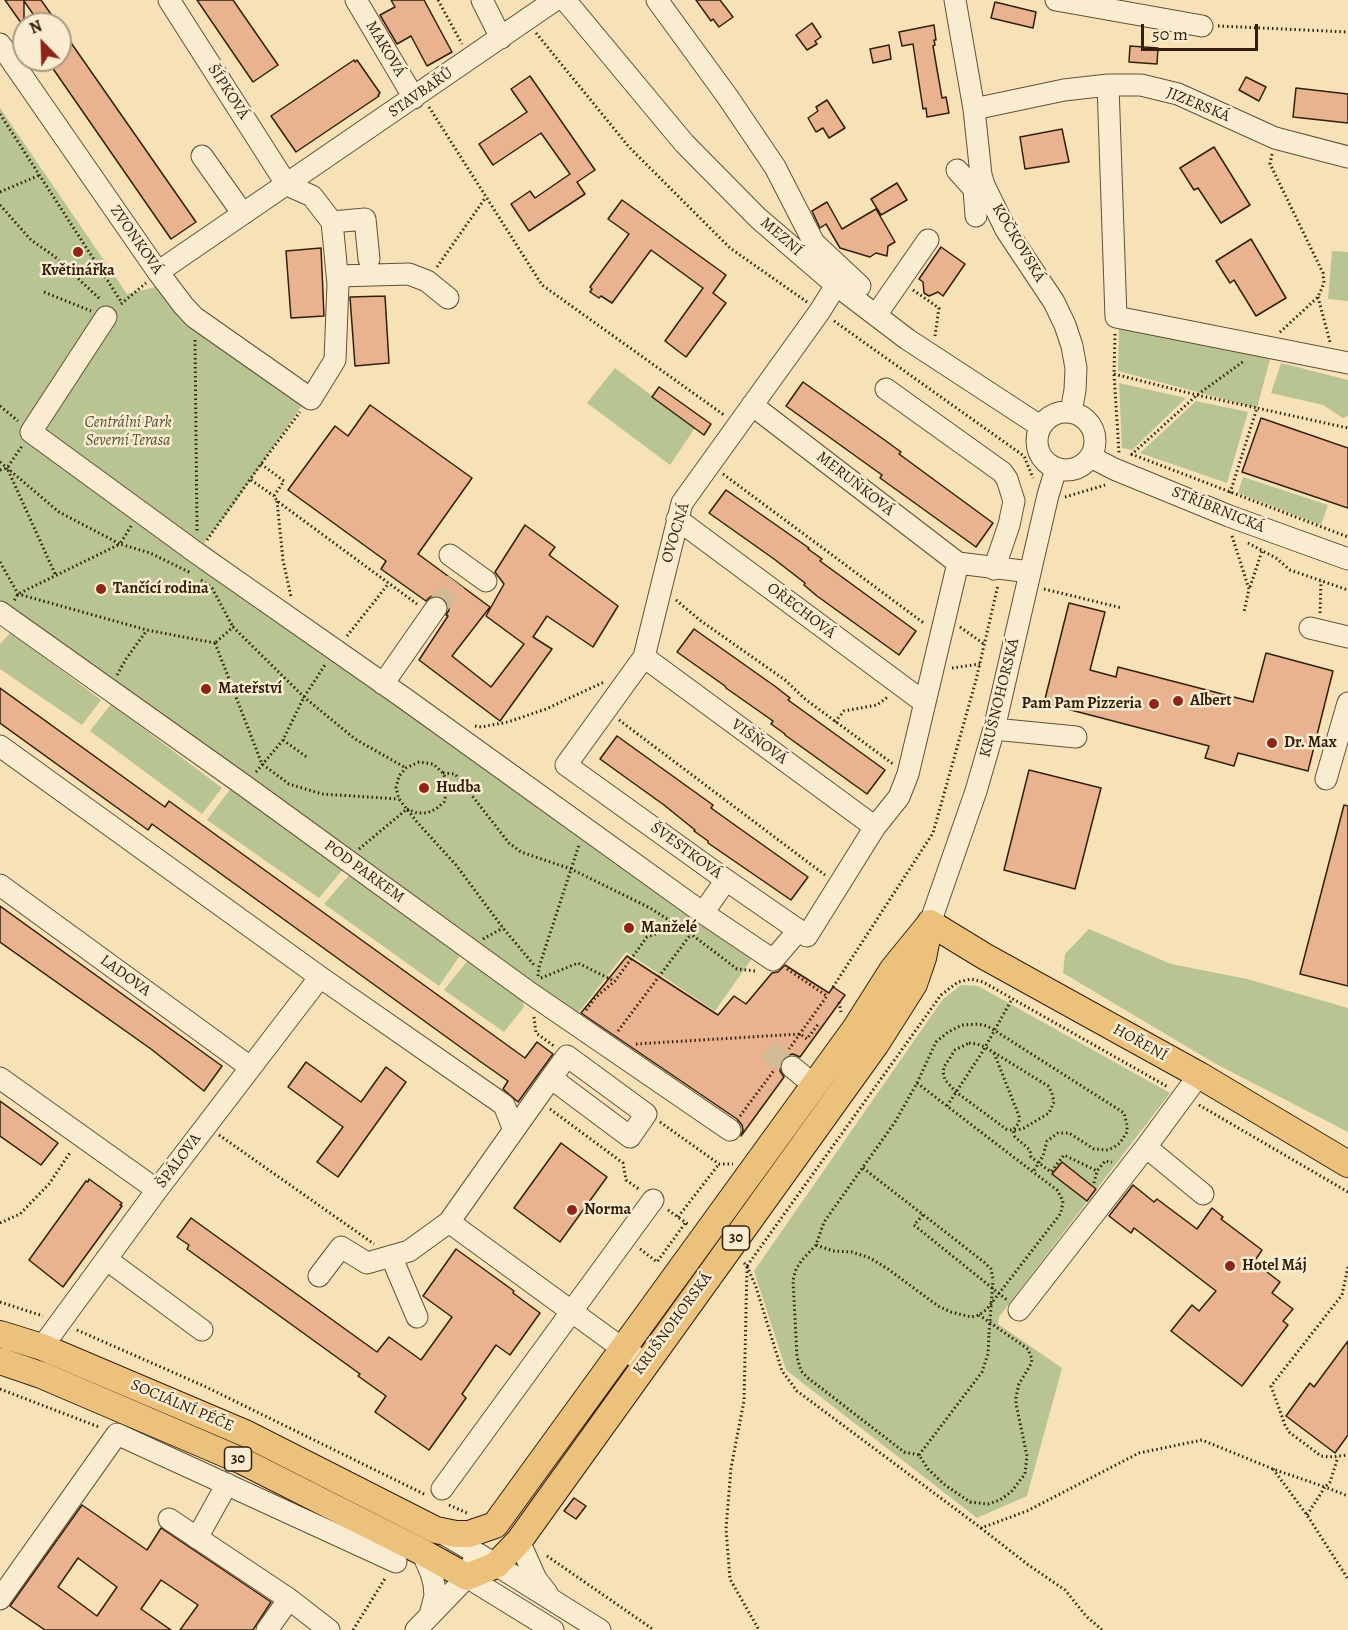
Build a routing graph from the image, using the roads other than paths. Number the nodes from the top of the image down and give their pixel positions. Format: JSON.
{"nodes":[{"id":1,"x":169,"y":0,"type":"edge"},
{"id":2,"x":356,"y":0,"type":"edge"},
{"id":3,"x":482,"y":0,"type":"edge"},
{"id":4,"x":555,"y":0,"type":"edge"},
{"id":5,"x":565,"y":0,"type":"edge"},
{"id":6,"x":657,"y":0,"type":"edge"},
{"id":7,"x":955,"y":0,"type":"edge"},
{"id":8,"x":1056,"y":0,"type":"edge"},
{"id":9,"x":1202,"y":26,"type":"road end"},
{"id":10,"x":501,"y":38,"type":"junction"},
{"id":11,"x":0,"y":44,"type":"edge"},
{"id":12,"x":1108,"y":85,"type":"junction"},
{"id":13,"x":417,"y":95,"type":"junction"},
{"id":14,"x":974,"y":109,"type":"junction"},
{"id":15,"x":202,"y":156,"type":"dead end"},
{"id":16,"x":1348,"y":157,"type":"edge"},
{"id":17,"x":957,"y":170,"type":"dead end"},
{"id":18,"x":287,"y":185,"type":"junction"},
{"id":19,"x":979,"y":187,"type":"junction"},
{"id":20,"x":243,"y":214,"type":"junction"},
{"id":21,"x":976,"y":216,"type":"dead end"},
{"id":22,"x":332,"y":222,"type":"junction"},
{"id":23,"x":928,"y":240,"type":"dead end"},
{"id":24,"x":369,"y":259,"type":"dead end"},
{"id":25,"x":158,"y":272,"type":"junction"},
{"id":26,"x":338,"y":276,"type":"junction"},
{"id":27,"x":836,"y":285,"type":"junction"},
{"id":28,"x":448,"y":298,"type":"dead end"},
{"id":29,"x":114,"y":310,"type":"road end"},
{"id":30,"x":879,"y":310,"type":"junction"},
{"id":31,"x":1341,"y":361,"type":"edge"},
{"id":32,"x":886,"y":389,"type":"dead end"},
{"id":33,"x":752,"y":405,"type":"junction"},
{"id":34,"x":1071,"y":412,"type":"junction"},
{"id":35,"x":1040,"y":426,"type":"junction"},
{"id":36,"x":1090,"y":457,"type":"junction"},
{"id":37,"x":1056,"y":469,"type":"junction"},
{"id":38,"x":677,"y":519,"type":"junction"},
{"id":39,"x":1348,"y":559,"type":"edge"},
{"id":40,"x":958,"y":563,"type":"junction"},
{"id":41,"x":457,"y":568,"type":"dead end"},
{"id":42,"x":998,"y":569,"type":"junction"},
{"id":43,"x":1029,"y":579,"type":"junction"},
{"id":44,"x":486,"y":581,"type":"dead end"},
{"id":45,"x":434,"y":611,"type":"tunnel mouth"},
{"id":46,"x":1,"y":616,"type":"edge"},
{"id":47,"x":1315,"y":629,"type":"road end"},
{"id":48,"x":1348,"y":637,"type":"edge"},
{"id":49,"x":644,"y":657,"type":"junction"},
{"id":50,"x":383,"y":684,"type":"junction"},
{"id":51,"x":925,"y":703,"type":"junction"},
{"id":52,"x":1348,"y":703,"type":"edge"},
{"id":53,"x":994,"y":729,"type":"junction"},
{"id":54,"x":1076,"y":737,"type":"dead end"},
{"id":55,"x":0,"y":746,"type":"edge"},
{"id":56,"x":566,"y":765,"type":"joint"},
{"id":57,"x":1326,"y":779,"type":"dead end"},
{"id":58,"x":875,"y":827,"type":"junction"},
{"id":59,"x":726,"y":880,"type":"junction"},
{"id":60,"x":0,"y":885,"type":"edge"},
{"id":61,"x":703,"y":913,"type":"junction"},
{"id":62,"x":930,"y":923,"type":"junction"},
{"id":63,"x":803,"y":933,"type":"junction"},
{"id":64,"x":320,"y":977,"type":"junction"},
{"id":65,"x":786,"y":1061,"type":"tunnel mouth"},
{"id":66,"x":250,"y":1067,"type":"junction"},
{"id":67,"x":1199,"y":1076,"type":"junction"},
{"id":68,"x":0,"y":1078,"type":"edge"},
{"id":69,"x":551,"y":1078,"type":"junction"},
{"id":70,"x":814,"y":1085,"type":"junction"},
{"id":71,"x":514,"y":1130,"type":"junction"},
{"id":72,"x":730,"y":1130,"type":"road end"},
{"id":73,"x":1146,"y":1147,"type":"junction"},
{"id":74,"x":1348,"y":1164,"type":"edge"},
{"id":75,"x":157,"y":1190,"type":"junction"},
{"id":76,"x":1203,"y":1194,"type":"dead end"},
{"id":77,"x":653,"y":1200,"type":"road end"},
{"id":78,"x":449,"y":1222,"type":"junction"},
{"id":79,"x":391,"y":1256,"type":"junction"},
{"id":80,"x":106,"y":1259,"type":"junction"},
{"id":81,"x":319,"y":1276,"type":"dead end"},
{"id":82,"x":1019,"y":1310,"type":"road end"},
{"id":83,"x":573,"y":1311,"type":"junction"},
{"id":84,"x":417,"y":1317,"type":"dead end"},
{"id":85,"x":202,"y":1330,"type":"dead end"},
{"id":86,"x":0,"y":1334,"type":"edge"},
{"id":87,"x":42,"y":1347,"type":"junction"},
{"id":88,"x":624,"y":1349,"type":"junction"},
{"id":89,"x":0,"y":1361,"type":"edge"},
{"id":90,"x":646,"y":1363,"type":"junction"},
{"id":91,"x":227,"y":1484,"type":"junction"},
{"id":92,"x":441,"y":1497,"type":"road end"},
{"id":93,"x":169,"y":1519,"type":"dead end"},
{"id":94,"x":495,"y":1525,"type":"junction"},
{"id":95,"x":436,"y":1530,"type":"junction"},
{"id":96,"x":197,"y":1538,"type":"junction"},
{"id":97,"x":519,"y":1541,"type":"junction"},
{"id":98,"x":422,"y":1552,"type":"junction"},
{"id":99,"x":486,"y":1558,"type":"junction"},
{"id":100,"x":396,"y":1562,"type":"dead end"},
{"id":101,"x":467,"y":1577,"type":"junction"},
{"id":102,"x":502,"y":1598,"type":"junction"},
{"id":103,"x":551,"y":1598,"type":"junction"},
{"id":104,"x":0,"y":1599,"type":"edge"},
{"id":105,"x":289,"y":1599,"type":"junction"},
{"id":106,"x":423,"y":1623,"type":"edge"},
{"id":107,"x":267,"y":1630,"type":"edge"},
{"id":108,"x":329,"y":1630,"type":"edge"},
{"id":109,"x":553,"y":1630,"type":"edge"},
{"id":110,"x":600,"y":1630,"type":"edge"}],
"edges":[{"from":1,"to":18,"type":"street","name":"ŠÍPKOVÁ"},
{"from":2,"to":13,"type":"street","name":"MAKOVÁ"},
{"from":3,"to":10,"type":"street"},
{"from":4,"to":10,"type":"street","name":"STAVBAŘŮ"},
{"from":5,"to":27,"type":"street","name":"MEZNÍ"},
{"from":6,"to":30,"type":"street"},
{"from":7,"to":14,"type":"street","name":"KOČKOVSKÁ"},
{"from":8,"to":9,"type":"street"},
{"from":10,"to":13,"type":"street","name":"STAVBAŘŮ"},
{"from":11,"to":25,"type":"street","name":"ZVONKOVÁ"},
{"from":12,"to":14,"type":"street","name":"JIZERSKÁ"},
{"from":12,"to":16,"type":"street","name":"JIZERSKÁ"},
{"from":12,"to":31,"type":"street"},
{"from":13,"to":18,"type":"street","name":"STAVBAŘŮ"},
{"from":14,"to":19,"type":"street","name":"KOČKOVSKÁ"},
{"from":15,"to":20,"type":"street"},
{"from":17,"to":19,"type":"street"},
{"from":18,"to":20,"type":"street","name":"STAVBAŘŮ"},
{"from":18,"to":22,"type":"street"},
{"from":19,"to":21,"type":"street"},
{"from":19,"to":34,"type":"street","name":"KOČKOVSKÁ"},
{"from":20,"to":25,"type":"street","name":"STAVBAŘŮ"},
{"from":22,"to":24,"type":"street"},
{"from":22,"to":26,"type":"street"},
{"from":23,"to":30,"type":"street"},
{"from":25,"to":26,"type":"street","name":"ZVONKOVÁ"},
{"from":26,"to":28,"type":"street"},
{"from":27,"to":30,"type":"street","name":"MEZNÍ"},
{"from":27,"to":33,"type":"street","name":"OVOCNÁ"},
{"from":29,"to":50,"type":"street"},
{"from":30,"to":35,"type":"street","name":"MEZNÍ"},
{"from":32,"to":42,"type":"street"},
{"from":33,"to":38,"type":"street","name":"OVOCNÁ"},
{"from":33,"to":40,"type":"street","name":"MERUŇKOVÁ"},
{"from":34,"to":35,"type":"street"},
{"from":34,"to":36,"type":"street"},
{"from":35,"to":37,"type":"street"},
{"from":36,"to":37,"type":"street"},
{"from":36,"to":39,"type":"street","name":"STŘÍBRNICKÁ"},
{"from":37,"to":43,"type":"street","name":"KRUŠNOHORSKÁ"},
{"from":38,"to":49,"type":"street","name":"OVOCNÁ"},
{"from":38,"to":51,"type":"street","name":"OŘECHOVÁ"},
{"from":40,"to":42,"type":"street"},
{"from":40,"to":51,"type":"street"},
{"from":41,"to":44,"type":"street"},
{"from":42,"to":43,"type":"street"},
{"from":43,"to":53,"type":"street","name":"KRUŠNOHORSKÁ"},
{"from":45,"to":50,"type":"street"},
{"from":46,"to":72,"type":"street","name":"POD PARKEM"},
{"from":47,"to":48,"type":"street"},
{"from":49,"to":56,"type":"street","name":"OVOCNÁ"},
{"from":49,"to":58,"type":"street","name":"VIŠŇOVÁ"},
{"from":50,"to":61,"type":"street"},
{"from":51,"to":58,"type":"street"},
{"from":52,"to":57,"type":"street"},
{"from":53,"to":54,"type":"street"},
{"from":53,"to":62,"type":"street","name":"KRUŠNOHORSKÁ"},
{"from":55,"to":64,"type":"street"},
{"from":56,"to":59,"type":"street","name":"ŠVESTKOVÁ"},
{"from":58,"to":63,"type":"street"},
{"from":59,"to":61,"type":"street"},
{"from":59,"to":63,"type":"street","name":"ŠVESTKOVÁ"},
{"from":60,"to":66,"type":"street","name":"LADOVA"},
{"from":61,"to":63,"type":"street"},
{"from":62,"to":67,"type":"main road","name":"HOŘENÍ"},
{"from":62,"to":70,"type":"main road","name":"KRUŠNOHORSKÁ","number":"30"},
{"from":62,"to":90,"type":"main road","name":"KRUŠNOHORSKÁ","number":"30"},
{"from":64,"to":66,"type":"street","name":"ŠPÁLOVA"},
{"from":64,"to":71,"type":"street"},
{"from":65,"to":70,"type":"street"},
{"from":66,"to":75,"type":"street","name":"ŠPÁLOVA"},
{"from":67,"to":73,"type":"street"},
{"from":67,"to":74,"type":"main road","name":"HOŘENÍ"},
{"from":68,"to":75,"type":"street"},
{"from":69,"to":69,"type":"street"},
{"from":69,"to":71,"type":"street"},
{"from":70,"to":88,"type":"main road","name":"KRUŠNOHORSKÁ","number":"30"},
{"from":71,"to":78,"type":"street"},
{"from":73,"to":76,"type":"street"},
{"from":73,"to":82,"type":"street"},
{"from":75,"to":80,"type":"street","name":"ŠPÁLOVA"},
{"from":77,"to":83,"type":"street"},
{"from":78,"to":79,"type":"street"},
{"from":78,"to":83,"type":"street"},
{"from":79,"to":81,"type":"street"},
{"from":79,"to":84,"type":"street"},
{"from":80,"to":85,"type":"street"},
{"from":80,"to":87,"type":"street","name":"ŠPÁLOVA"},
{"from":83,"to":88,"type":"street"},
{"from":83,"to":92,"type":"street"},
{"from":86,"to":87,"type":"main road","name":"SOCIÁLNÍ PÉČE","number":"30"},
{"from":87,"to":95,"type":"main road","name":"SOCIÁLNÍ PÉČE","number":"30"},
{"from":88,"to":90,"type":"street"},
{"from":88,"to":94,"type":"main road","name":"KRUŠNOHORSKÁ","number":"30"},
{"from":89,"to":98,"type":"main road","name":"SOCIÁLNÍ PÉČE","number":"30"},
{"from":90,"to":97,"type":"main road","name":"KRUŠNOHORSKÁ","number":"30"},
{"from":91,"to":96,"type":"street"},
{"from":91,"to":100,"type":"street"},
{"from":91,"to":104,"type":"street"},
{"from":93,"to":96,"type":"street"},
{"from":94,"to":95,"type":"main road","number":"30"},
{"from":94,"to":99,"type":"street","name":"KRUŠNOHORSKÁ","number":"30"},
{"from":95,"to":99,"type":"street","name":"SOCIÁLNÍ PÉČE","number":"30"},
{"from":96,"to":105,"type":"street"},
{"from":97,"to":99,"type":"main road","name":"KRUŠNOHORSKÁ","number":"30"},
{"from":97,"to":103,"type":"street"},
{"from":98,"to":101,"type":"main road","name":"SOCIÁLNÍ PÉČE","number":"30"},
{"from":98,"to":106,"type":"street"},
{"from":99,"to":101,"type":"main road","number":"30"},
{"from":99,"to":103,"type":"street","name":"SOCIÁLNÍ PÉČE"},
{"from":101,"to":102,"type":"street"},
{"from":101,"to":106,"type":"street"},
{"from":102,"to":106,"type":"street"},
{"from":102,"to":109,"type":"street"},
{"from":103,"to":110,"type":"street","name":"SOCIÁLNÍ PÉČE"},
{"from":105,"to":107,"type":"street"},
{"from":105,"to":108,"type":"street"}]}
